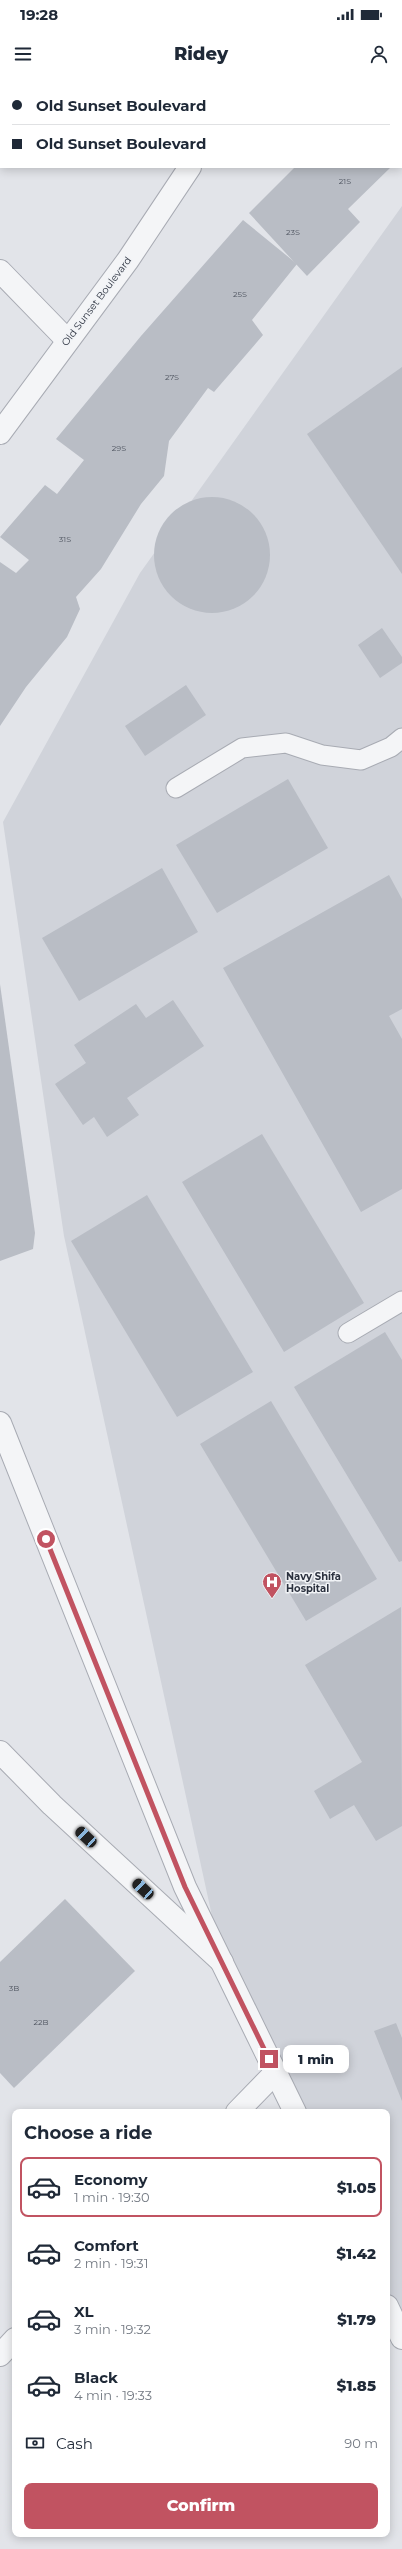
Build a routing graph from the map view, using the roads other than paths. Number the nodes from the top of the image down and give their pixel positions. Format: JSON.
{"nodes":[{"id":1,"x":189,"y":168,"type":"edge"},
{"id":2,"x":0,"y":271,"type":"edge"},
{"id":3,"x":67,"y":340,"type":"junction"},
{"id":4,"x":0,"y":433,"type":"edge"},
{"id":5,"x":402,"y":738,"type":"edge"},
{"id":6,"x":176,"y":788,"type":"dead end"},
{"id":7,"x":402,"y":1301,"type":"edge"},
{"id":8,"x":348,"y":1333,"type":"dead end"},
{"id":9,"x":0,"y":1423,"type":"edge"},
{"id":10,"x":0,"y":1752,"type":"edge"},
{"id":11,"x":222,"y":1962,"type":"junction"},
{"id":12,"x":275,"y":2073,"type":"junction"},
{"id":13,"x":240,"y":2109,"type":"edge"},
{"id":14,"x":293,"y":2109,"type":"edge"},
{"id":15,"x":390,"y":2312,"type":"edge"},
{"id":16,"x":402,"y":2338,"type":"edge"},
{"id":17,"x":12,"y":2342,"type":"edge"},
{"id":18,"x":0,"y":2355,"type":"edge"}],
"edges":[{"from":1,"to":3,"type":"street","name":"Old Sunset Boulevard"},
{"from":2,"to":3,"type":"street"},
{"from":3,"to":4,"type":"street","name":"Old Sunset Boulevard"},
{"from":5,"to":6,"type":"lane"},
{"from":7,"to":8,"type":"lane"},
{"from":9,"to":11,"type":"street"},
{"from":10,"to":11,"type":"street"},
{"from":11,"to":12,"type":"street"},
{"from":12,"to":13,"type":"street"},
{"from":12,"to":14,"type":"street"},
{"from":15,"to":16,"type":"street"},
{"from":17,"to":18,"type":"street"}]}
